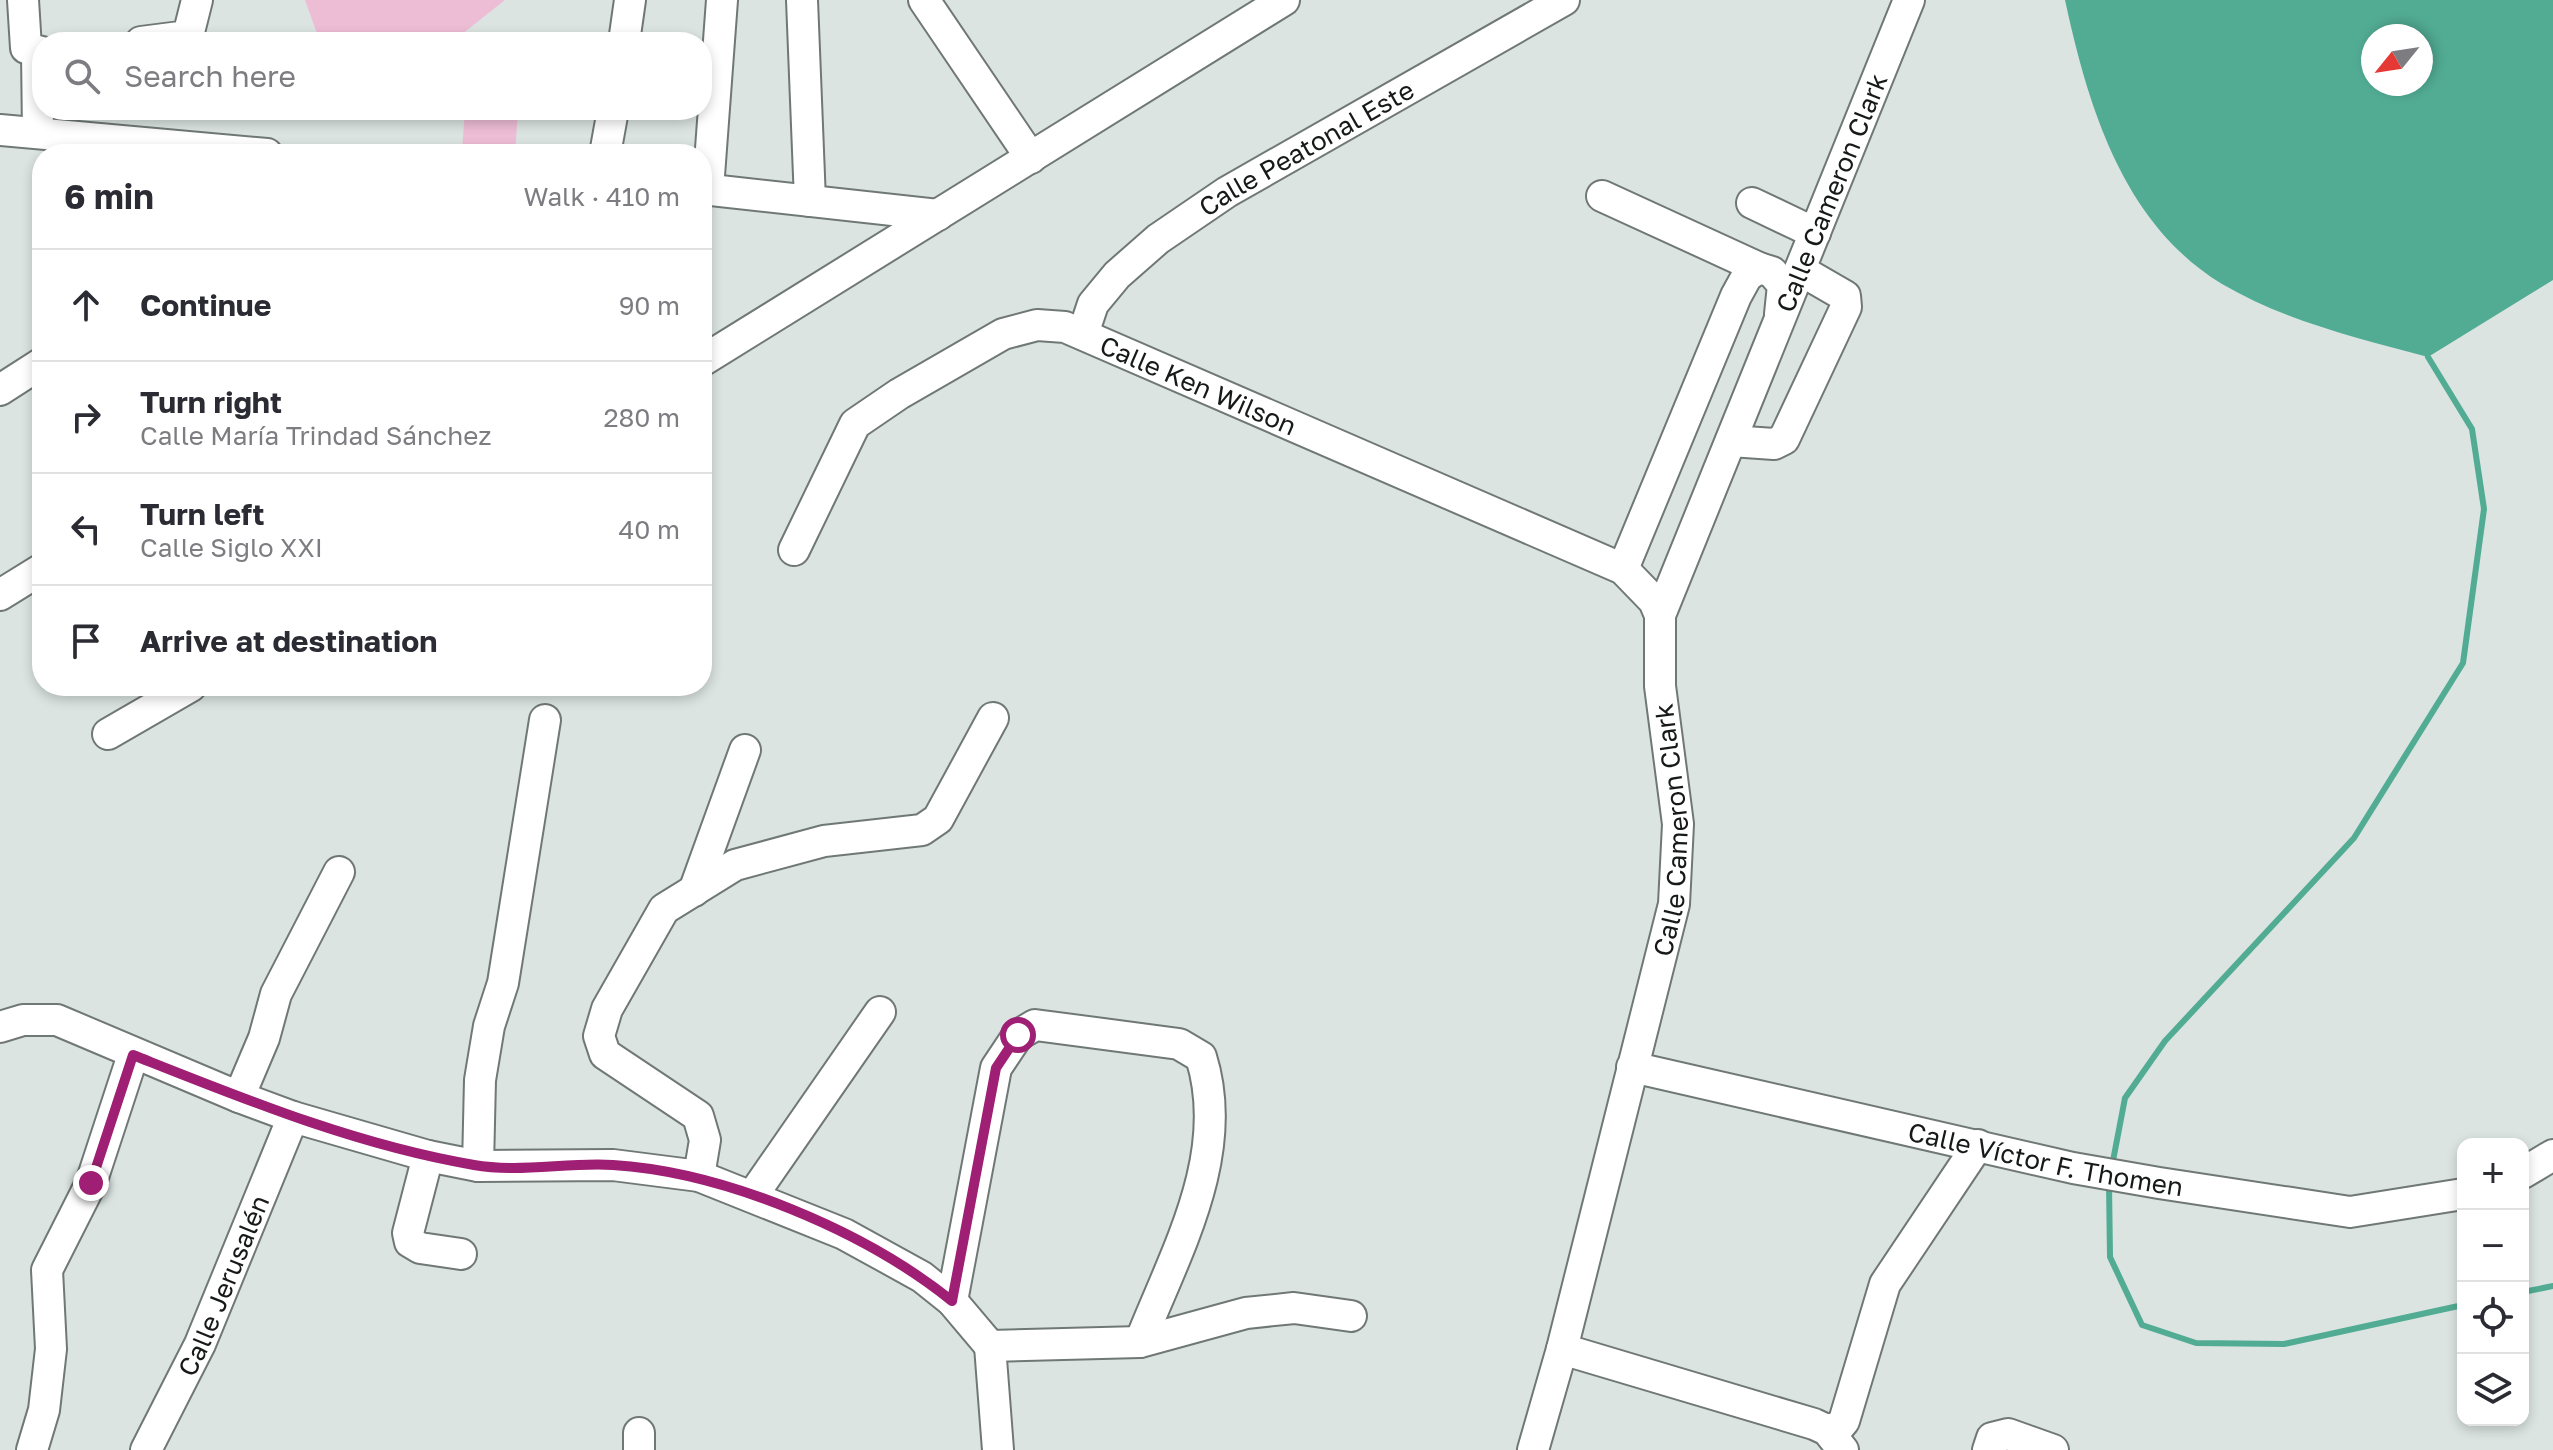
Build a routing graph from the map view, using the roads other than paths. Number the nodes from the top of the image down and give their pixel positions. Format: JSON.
{"nodes":[{"id":1,"x":23,"y":0,"type":"edge"},
{"id":2,"x":197,"y":0,"type":"edge"},
{"id":3,"x":630,"y":0,"type":"edge"},
{"id":4,"x":722,"y":0,"type":"edge"},
{"id":5,"x":802,"y":0,"type":"edge"},
{"id":6,"x":924,"y":0,"type":"edge"},
{"id":7,"x":1284,"y":0,"type":"edge"},
{"id":8,"x":1564,"y":0,"type":"edge"},
{"id":9,"x":1909,"y":0,"type":"edge"},
{"id":10,"x":189,"y":32,"type":"edge"},
{"id":11,"x":625,"y":32,"type":"edge"},
{"id":12,"x":32,"y":51,"type":"edge"},
{"id":13,"x":712,"y":111,"type":"edge"},
{"id":14,"x":52,"y":120,"type":"edge"},
{"id":15,"x":611,"y":120,"type":"edge"},
{"id":16,"x":711,"y":120,"type":"edge"},
{"id":17,"x":0,"y":130,"type":"edge"},
{"id":18,"x":56,"y":141,"type":"edge"},
{"id":19,"x":105,"y":144,"type":"edge"},
{"id":20,"x":607,"y":144,"type":"edge"},
{"id":21,"x":709,"y":144,"type":"edge"},
{"id":22,"x":1031,"y":158,"type":"junction"},
{"id":23,"x":712,"y":190,"type":"edge"},
{"id":24,"x":1602,"y":196,"type":"dead end"},
{"id":25,"x":810,"y":201,"type":"junction"},
{"id":26,"x":1752,"y":203,"type":"dead end"},
{"id":27,"x":938,"y":215,"type":"junction"},
{"id":28,"x":1815,"y":233,"type":"junction"},
{"id":29,"x":1759,"y":268,"type":"junction"},
{"id":30,"x":1800,"y":270,"type":"junction"},
{"id":31,"x":1779,"y":324,"type":"junction"},
{"id":32,"x":1083,"y":334,"type":"junction"},
{"id":33,"x":712,"y":355,"type":"edge"},
{"id":34,"x":32,"y":369,"type":"edge"},
{"id":35,"x":0,"y":390,"type":"edge"},
{"id":36,"x":1731,"y":441,"type":"junction"},
{"id":37,"x":794,"y":550,"type":"dead end"},
{"id":38,"x":1623,"y":569,"type":"junction"},
{"id":39,"x":32,"y":575,"type":"edge"},
{"id":40,"x":0,"y":595,"type":"edge"},
{"id":41,"x":1660,"y":615,"type":"junction"},
{"id":42,"x":174,"y":696,"type":"edge"},
{"id":43,"x":993,"y":718,"type":"dead end"},
{"id":44,"x":545,"y":720,"type":"dead end"},
{"id":45,"x":108,"y":734,"type":"dead end"},
{"id":46,"x":745,"y":750,"type":"dead end"},
{"id":47,"x":339,"y":872,"type":"dead end"},
{"id":48,"x":694,"y":891,"type":"junction"},
{"id":49,"x":880,"y":1012,"type":"dead end"},
{"id":50,"x":0,"y":1027,"type":"edge"},
{"id":51,"x":133,"y":1055,"type":"junction"},
{"id":52,"x":1632,"y":1067,"type":"junction"},
{"id":53,"x":239,"y":1097,"type":"junction"},
{"id":54,"x":293,"y":1117,"type":"junction"},
{"id":55,"x":1978,"y":1145,"type":"junction"},
{"id":56,"x":2553,"y":1155,"type":"edge"},
{"id":57,"x":428,"y":1156,"type":"junction"},
{"id":58,"x":478,"y":1166,"type":"junction"},
{"id":59,"x":2529,"y":1169,"type":"edge"},
{"id":60,"x":699,"y":1176,"type":"junction"},
{"id":61,"x":753,"y":1195,"type":"junction"},
{"id":62,"x":2457,"y":1195,"type":"edge"},
{"id":63,"x":461,"y":1254,"type":"dead end"},
{"id":64,"x":952,"y":1301,"type":"junction"},
{"id":65,"x":1351,"y":1316,"type":"dead end"},
{"id":66,"x":1140,"y":1342,"type":"junction"},
{"id":67,"x":990,"y":1346,"type":"junction"},
{"id":68,"x":1562,"y":1349,"type":"junction"},
{"id":69,"x":1835,"y":1440,"type":"edge"},
{"id":70,"x":32,"y":1450,"type":"edge"},
{"id":71,"x":146,"y":1450,"type":"edge"},
{"id":72,"x":998,"y":1450,"type":"edge"},
{"id":73,"x":1533,"y":1450,"type":"edge"},
{"id":74,"x":1988,"y":1450,"type":"edge"},
{"id":75,"x":2053,"y":1450,"type":"edge"}],
"edges":[{"from":1,"to":12,"type":"street"},
{"from":2,"to":10,"type":"street"},
{"from":3,"to":11,"type":"street"},
{"from":4,"to":13,"type":"street"},
{"from":5,"to":25,"type":"street"},
{"from":6,"to":22,"type":"street"},
{"from":7,"to":22,"type":"street"},
{"from":8,"to":32,"type":"street","name":"Calle Peatonal Este"},
{"from":9,"to":28,"type":"street","name":"Calle Cameron Clark"},
{"from":14,"to":18,"type":"street"},
{"from":15,"to":20,"type":"street"},
{"from":16,"to":21,"type":"street"},
{"from":17,"to":18,"type":"street"},
{"from":18,"to":19,"type":"street"},
{"from":22,"to":27,"type":"street"},
{"from":23,"to":25,"type":"street"},
{"from":24,"to":29,"type":"street"},
{"from":25,"to":27,"type":"street"},
{"from":26,"to":28,"type":"street"},
{"from":27,"to":33,"type":"street"},
{"from":28,"to":30,"type":"street","name":"Calle Cameron Clark"},
{"from":29,"to":31,"type":"street"},
{"from":29,"to":38,"type":"street"},
{"from":30,"to":31,"type":"street","name":"Calle Cameron Clark"},
{"from":30,"to":36,"type":"street"},
{"from":31,"to":36,"type":"street","name":"Calle Cameron Clark"},
{"from":32,"to":37,"type":"street","name":"Calle Ken Wilson"},
{"from":32,"to":38,"type":"street","name":"Calle Ken Wilson"},
{"from":34,"to":35,"type":"street"},
{"from":36,"to":41,"type":"street","name":"Calle Cameron Clark"},
{"from":38,"to":41,"type":"street","name":"Calle Ken Wilson"},
{"from":39,"to":40,"type":"street"},
{"from":41,"to":52,"type":"street","name":"Calle Cameron Clark"},
{"from":42,"to":45,"type":"street"},
{"from":43,"to":48,"type":"street"},
{"from":44,"to":58,"type":"street"},
{"from":46,"to":48,"type":"street"},
{"from":47,"to":53,"type":"street"},
{"from":48,"to":60,"type":"street"},
{"from":49,"to":61,"type":"street"},
{"from":50,"to":51,"type":"street"},
{"from":51,"to":53,"type":"street"},
{"from":51,"to":70,"type":"street"},
{"from":52,"to":55,"type":"street","name":"Calle Víctor F. Thomen"},
{"from":52,"to":68,"type":"street","name":"Calle Cameron Clark"},
{"from":53,"to":54,"type":"street"},
{"from":54,"to":57,"type":"street"},
{"from":54,"to":71,"type":"street","name":"Calle Jerusalén"},
{"from":55,"to":62,"type":"street","name":"Calle Víctor F. Thomen"},
{"from":55,"to":69,"type":"street"},
{"from":56,"to":59,"type":"street"},
{"from":57,"to":58,"type":"street"},
{"from":57,"to":63,"type":"street"},
{"from":58,"to":60,"type":"street"},
{"from":60,"to":61,"type":"street"},
{"from":61,"to":64,"type":"street"},
{"from":64,"to":66,"type":"street"},
{"from":64,"to":67,"type":"street"},
{"from":65,"to":66,"type":"street"},
{"from":66,"to":67,"type":"street"},
{"from":67,"to":72,"type":"street"},
{"from":68,"to":69,"type":"street"},
{"from":68,"to":73,"type":"street","name":"Calle Cameron Clark"},
{"from":74,"to":75,"type":"street"}]}
